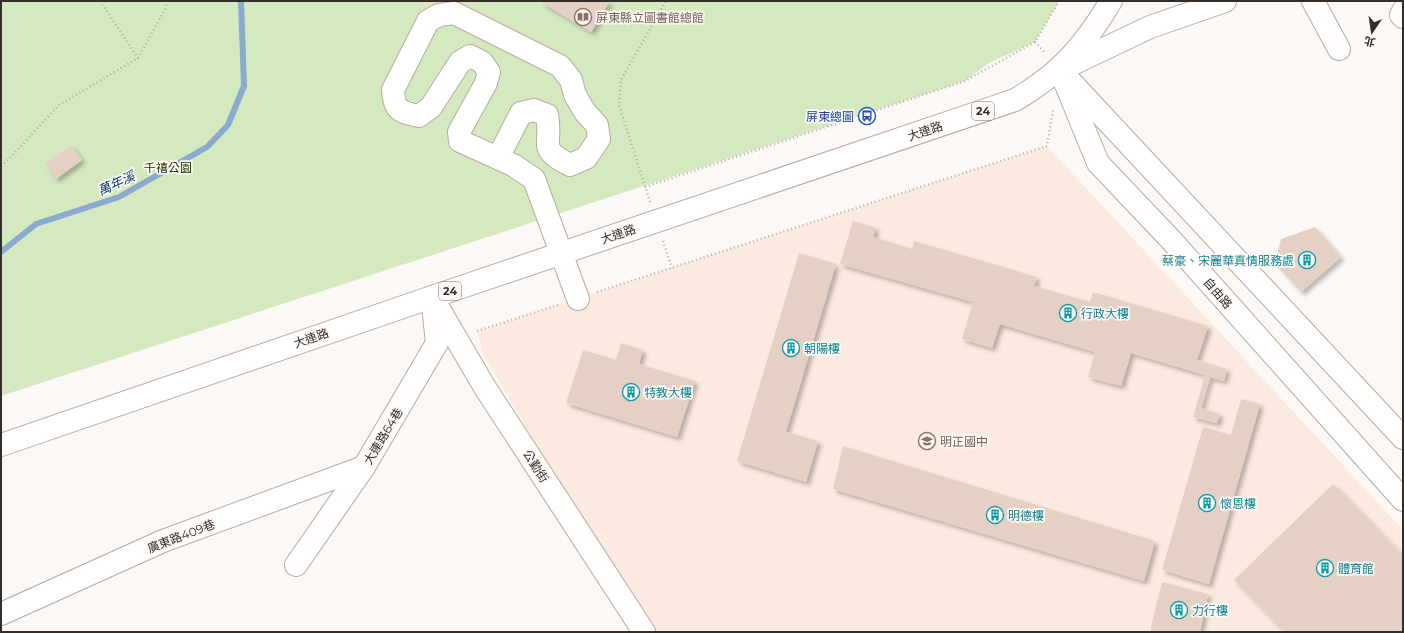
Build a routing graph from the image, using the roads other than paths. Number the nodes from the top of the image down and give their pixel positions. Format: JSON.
{"nodes":[{"id":1,"x":1111,"y":1,"type":"edge"},
{"id":2,"x":1225,"y":1,"type":"edge"},
{"id":3,"x":1313,"y":1,"type":"edge"},
{"id":4,"x":1403,"y":11,"type":"edge"},
{"id":5,"x":1403,"y":17,"type":"edge"},
{"id":6,"x":1339,"y":49,"type":"dead end"},
{"id":7,"x":1060,"y":70,"type":"junction"},
{"id":8,"x":498,"y":158,"type":"junction"},
{"id":9,"x":561,"y":254,"type":"junction"},
{"id":10,"x":432,"y":297,"type":"junction"},
{"id":11,"x":578,"y":299,"type":"road end"},
{"id":12,"x":1401,"y":431,"type":"edge"},
{"id":13,"x":1,"y":445,"type":"edge"},
{"id":14,"x":364,"y":467,"type":"junction"},
{"id":15,"x":1403,"y":500,"type":"edge"},
{"id":16,"x":296,"y":565,"type":"dead end"},
{"id":17,"x":1,"y":614,"type":"edge"},
{"id":18,"x":644,"y":632,"type":"edge"}],
"edges":[{"from":1,"to":7,"type":"street","number":"24"},
{"from":2,"to":7,"type":"street","name":"大連路"},
{"from":3,"to":6,"type":"street"},
{"from":4,"to":5,"type":"street"},
{"from":7,"to":9,"type":"street","name":"大連路","number":"24"},
{"from":7,"to":12,"type":"street"},
{"from":7,"to":15,"type":"street","name":"自由路"},
{"from":8,"to":8,"type":"street"},
{"from":8,"to":9,"type":"street"},
{"from":9,"to":10,"type":"street","name":"大連路","number":"24"},
{"from":9,"to":11,"type":"street"},
{"from":10,"to":13,"type":"street","name":"大連路","number":"24"},
{"from":10,"to":14,"type":"street","name":"大連路64巷"},
{"from":10,"to":18,"type":"street","name":"公勤街"},
{"from":14,"to":16,"type":"street","name":"大連路64巷"},
{"from":14,"to":17,"type":"street","name":"廣東路409巷"}]}
